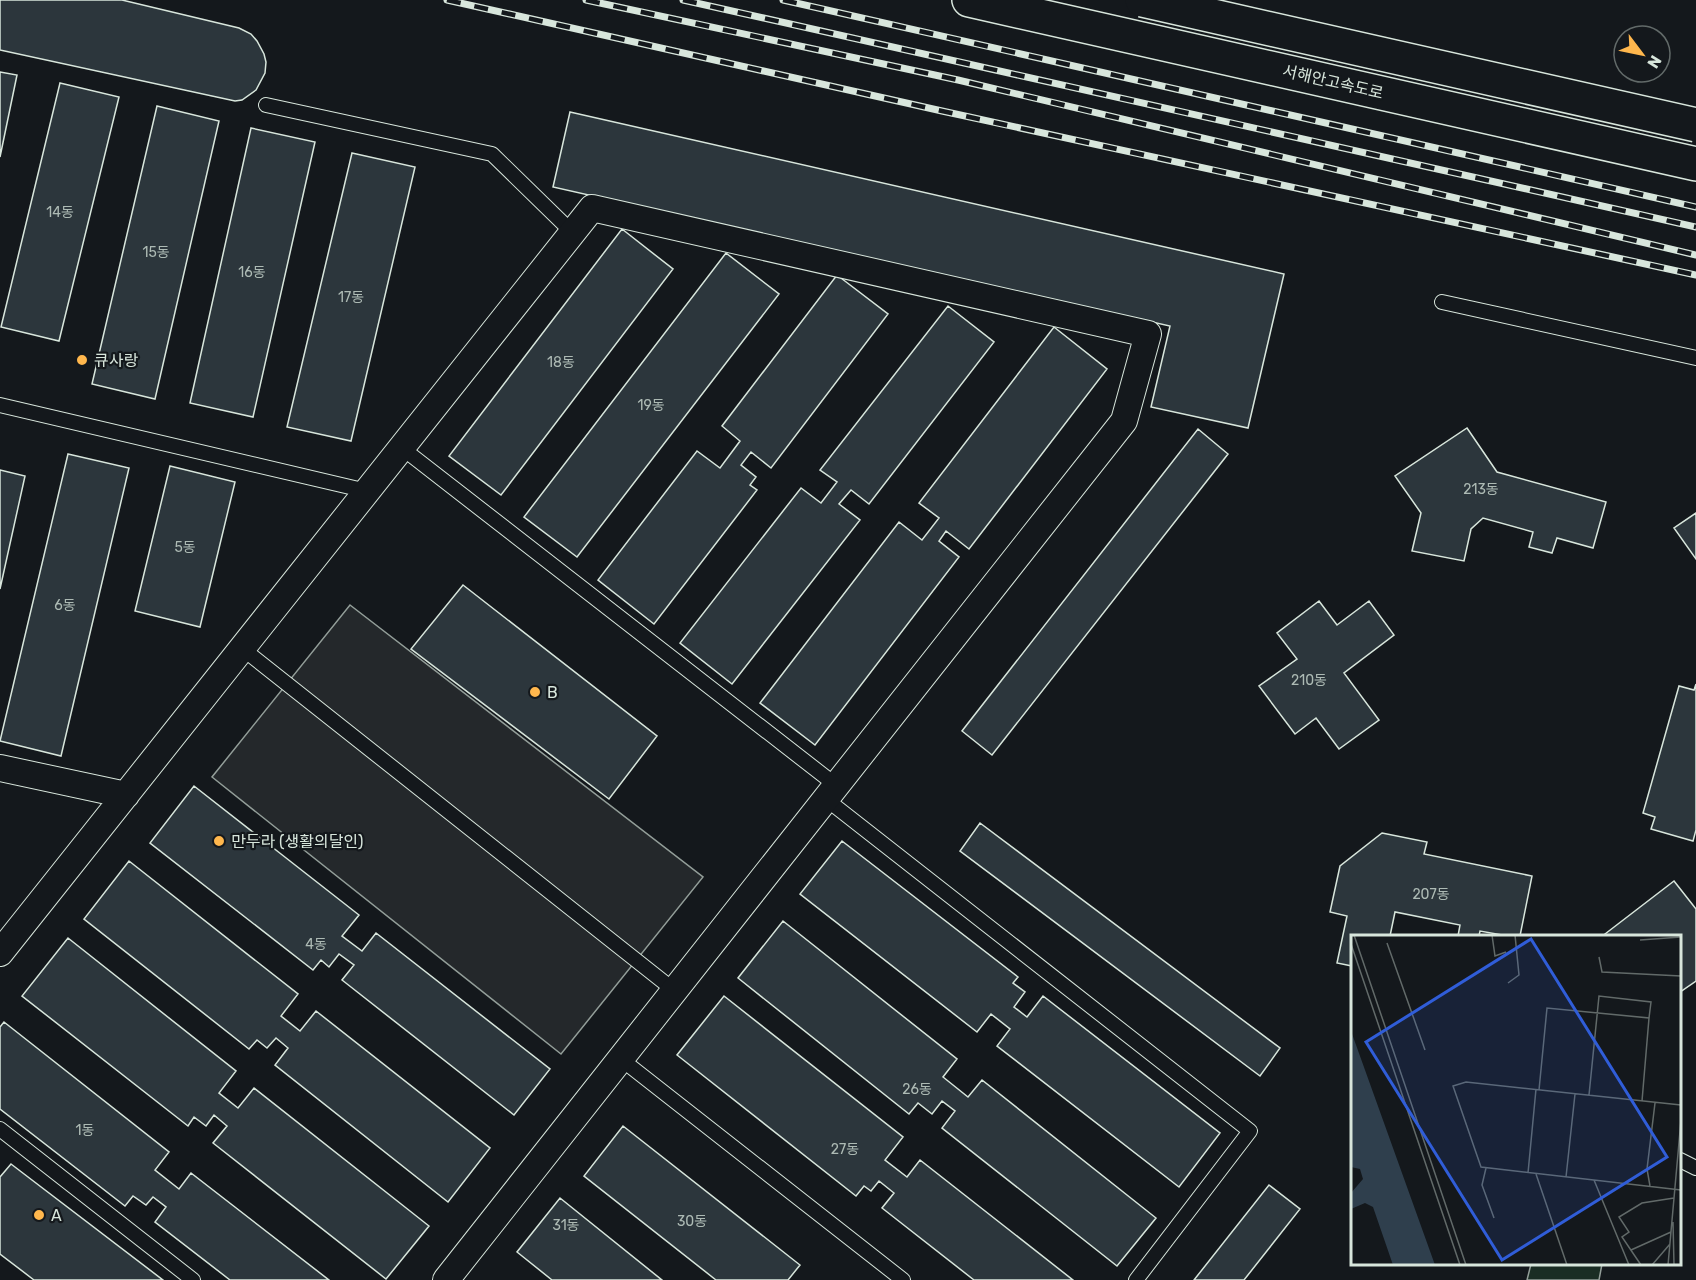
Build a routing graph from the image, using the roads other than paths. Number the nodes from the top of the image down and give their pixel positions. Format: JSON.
{"nodes":[{"id":1,"x":969,"y":0,"type":"edge"},
{"id":2,"x":1142,"y":0,"type":"edge"},
{"id":3,"x":266,"y":105,"type":"dead end"},
{"id":4,"x":1696,"y":125,"type":"edge"},
{"id":5,"x":1696,"y":164,"type":"edge"},
{"id":6,"x":573,"y":233,"type":"junction"},
{"id":7,"x":1442,"y":302,"type":"dead end"},
{"id":8,"x":1696,"y":358,"type":"edge"},
{"id":9,"x":0,"y":405,"type":"edge"},
{"id":10,"x":402,"y":448,"type":"junction"},
{"id":11,"x":367,"y":491,"type":"junction"},
{"id":12,"x":243,"y":649,"type":"junction"},
{"id":13,"x":0,"y":768,"type":"edge"},
{"id":14,"x":831,"y":793,"type":"junction"},
{"id":15,"x":126,"y":795,"type":"junction"},
{"id":16,"x":0,"y":954,"type":"edge"},
{"id":17,"x":675,"y":991,"type":"junction"},
{"id":18,"x":621,"y":1059,"type":"junction"},
{"id":19,"x":0,"y":1129,"type":"edge"},
{"id":20,"x":1681,"y":1160,"type":"edge"},
{"id":21,"x":1696,"y":1168,"type":"edge"},
{"id":22,"x":193,"y":1280,"type":"edge"},
{"id":23,"x":446,"y":1280,"type":"edge"},
{"id":24,"x":903,"y":1280,"type":"edge"},
{"id":25,"x":1136,"y":1280,"type":"edge"}],
"edges":[{"from":1,"to":5,"type":"highway","name":"서해안고속도로"},
{"from":2,"to":4,"type":"highway","bridge":true},
{"from":3,"to":6,"type":"lane"},
{"from":6,"to":10,"type":"street"},
{"from":6,"to":14,"type":"street"},
{"from":7,"to":8,"type":"lane"},
{"from":9,"to":11,"type":"lane"},
{"from":10,"to":11,"type":"street"},
{"from":10,"to":14,"type":"lane"},
{"from":11,"to":12,"type":"street"},
{"from":12,"to":15,"type":"street"},
{"from":12,"to":17,"type":"lane"},
{"from":13,"to":15,"type":"street"},
{"from":14,"to":17,"type":"street"},
{"from":14,"to":25,"type":"lane"},
{"from":15,"to":16,"type":"street"},
{"from":17,"to":18,"type":"street"},
{"from":18,"to":23,"type":"street"},
{"from":18,"to":24,"type":"lane"},
{"from":19,"to":22,"type":"lane"},
{"from":20,"to":21,"type":"lane"}]}
